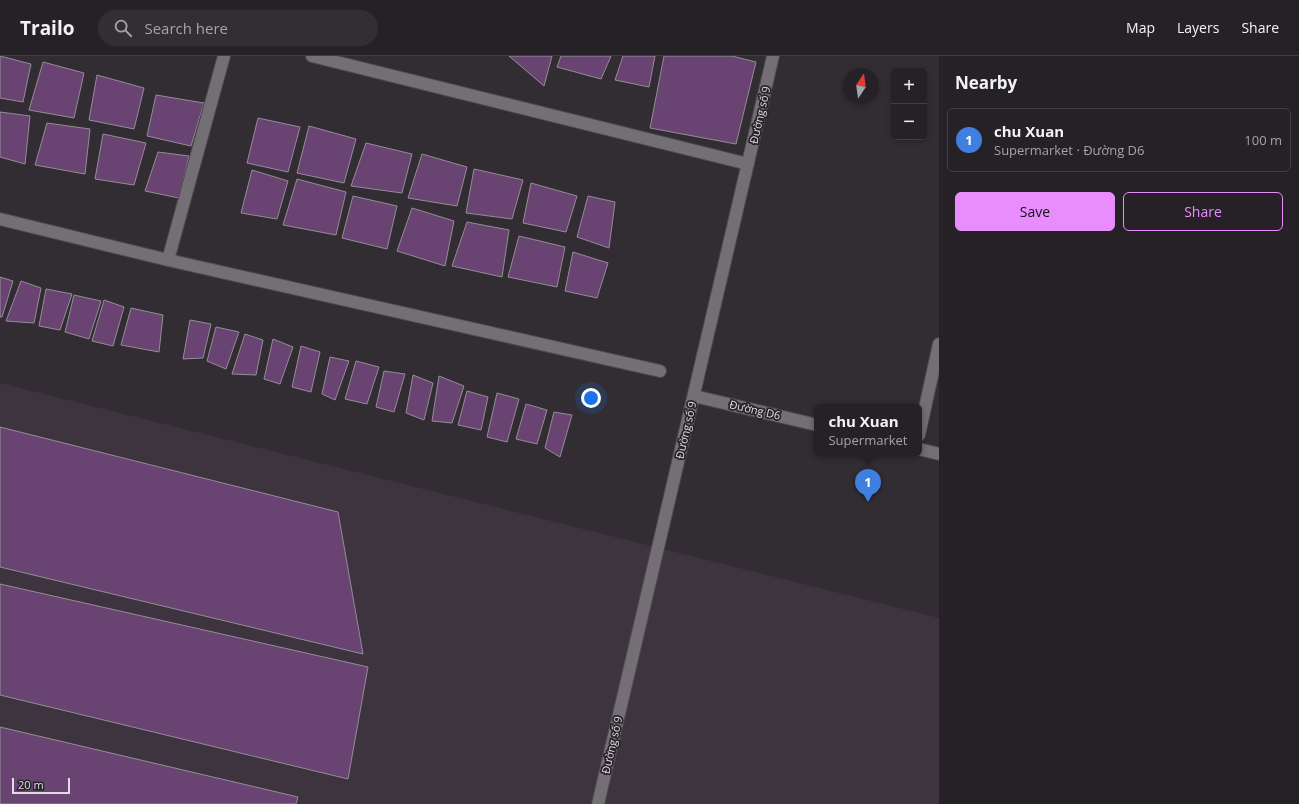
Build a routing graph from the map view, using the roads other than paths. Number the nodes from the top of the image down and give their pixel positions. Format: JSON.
{"nodes":[{"id":1,"x":224,"y":56,"type":"edge"},
{"id":2,"x":312,"y":56,"type":"edge"},
{"id":3,"x":774,"y":56,"type":"edge"},
{"id":4,"x":748,"y":164,"type":"junction"},
{"id":5,"x":0,"y":219,"type":"edge"},
{"id":6,"x":168,"y":260,"type":"junction"},
{"id":7,"x":939,"y":344,"type":"edge"},
{"id":8,"x":660,"y":371,"type":"dead end"},
{"id":9,"x":694,"y":396,"type":"junction"},
{"id":10,"x":922,"y":421,"type":"edge"},
{"id":11,"x":814,"y":424,"type":"edge"},
{"id":12,"x":922,"y":450,"type":"edge"},
{"id":13,"x":939,"y":454,"type":"edge"},
{"id":14,"x":598,"y":804,"type":"edge"}],
"edges":[{"from":1,"to":6,"type":"street"},
{"from":2,"to":4,"type":"street"},
{"from":3,"to":4,"type":"street","name":"Đường số 9"},
{"from":4,"to":9,"type":"street","name":"Đường số 9"},
{"from":5,"to":6,"type":"street"},
{"from":6,"to":8,"type":"street"},
{"from":7,"to":10,"type":"street"},
{"from":9,"to":11,"type":"street","name":"Đường D6"},
{"from":9,"to":14,"type":"street","name":"Đường số 9"},
{"from":12,"to":13,"type":"street"}]}
